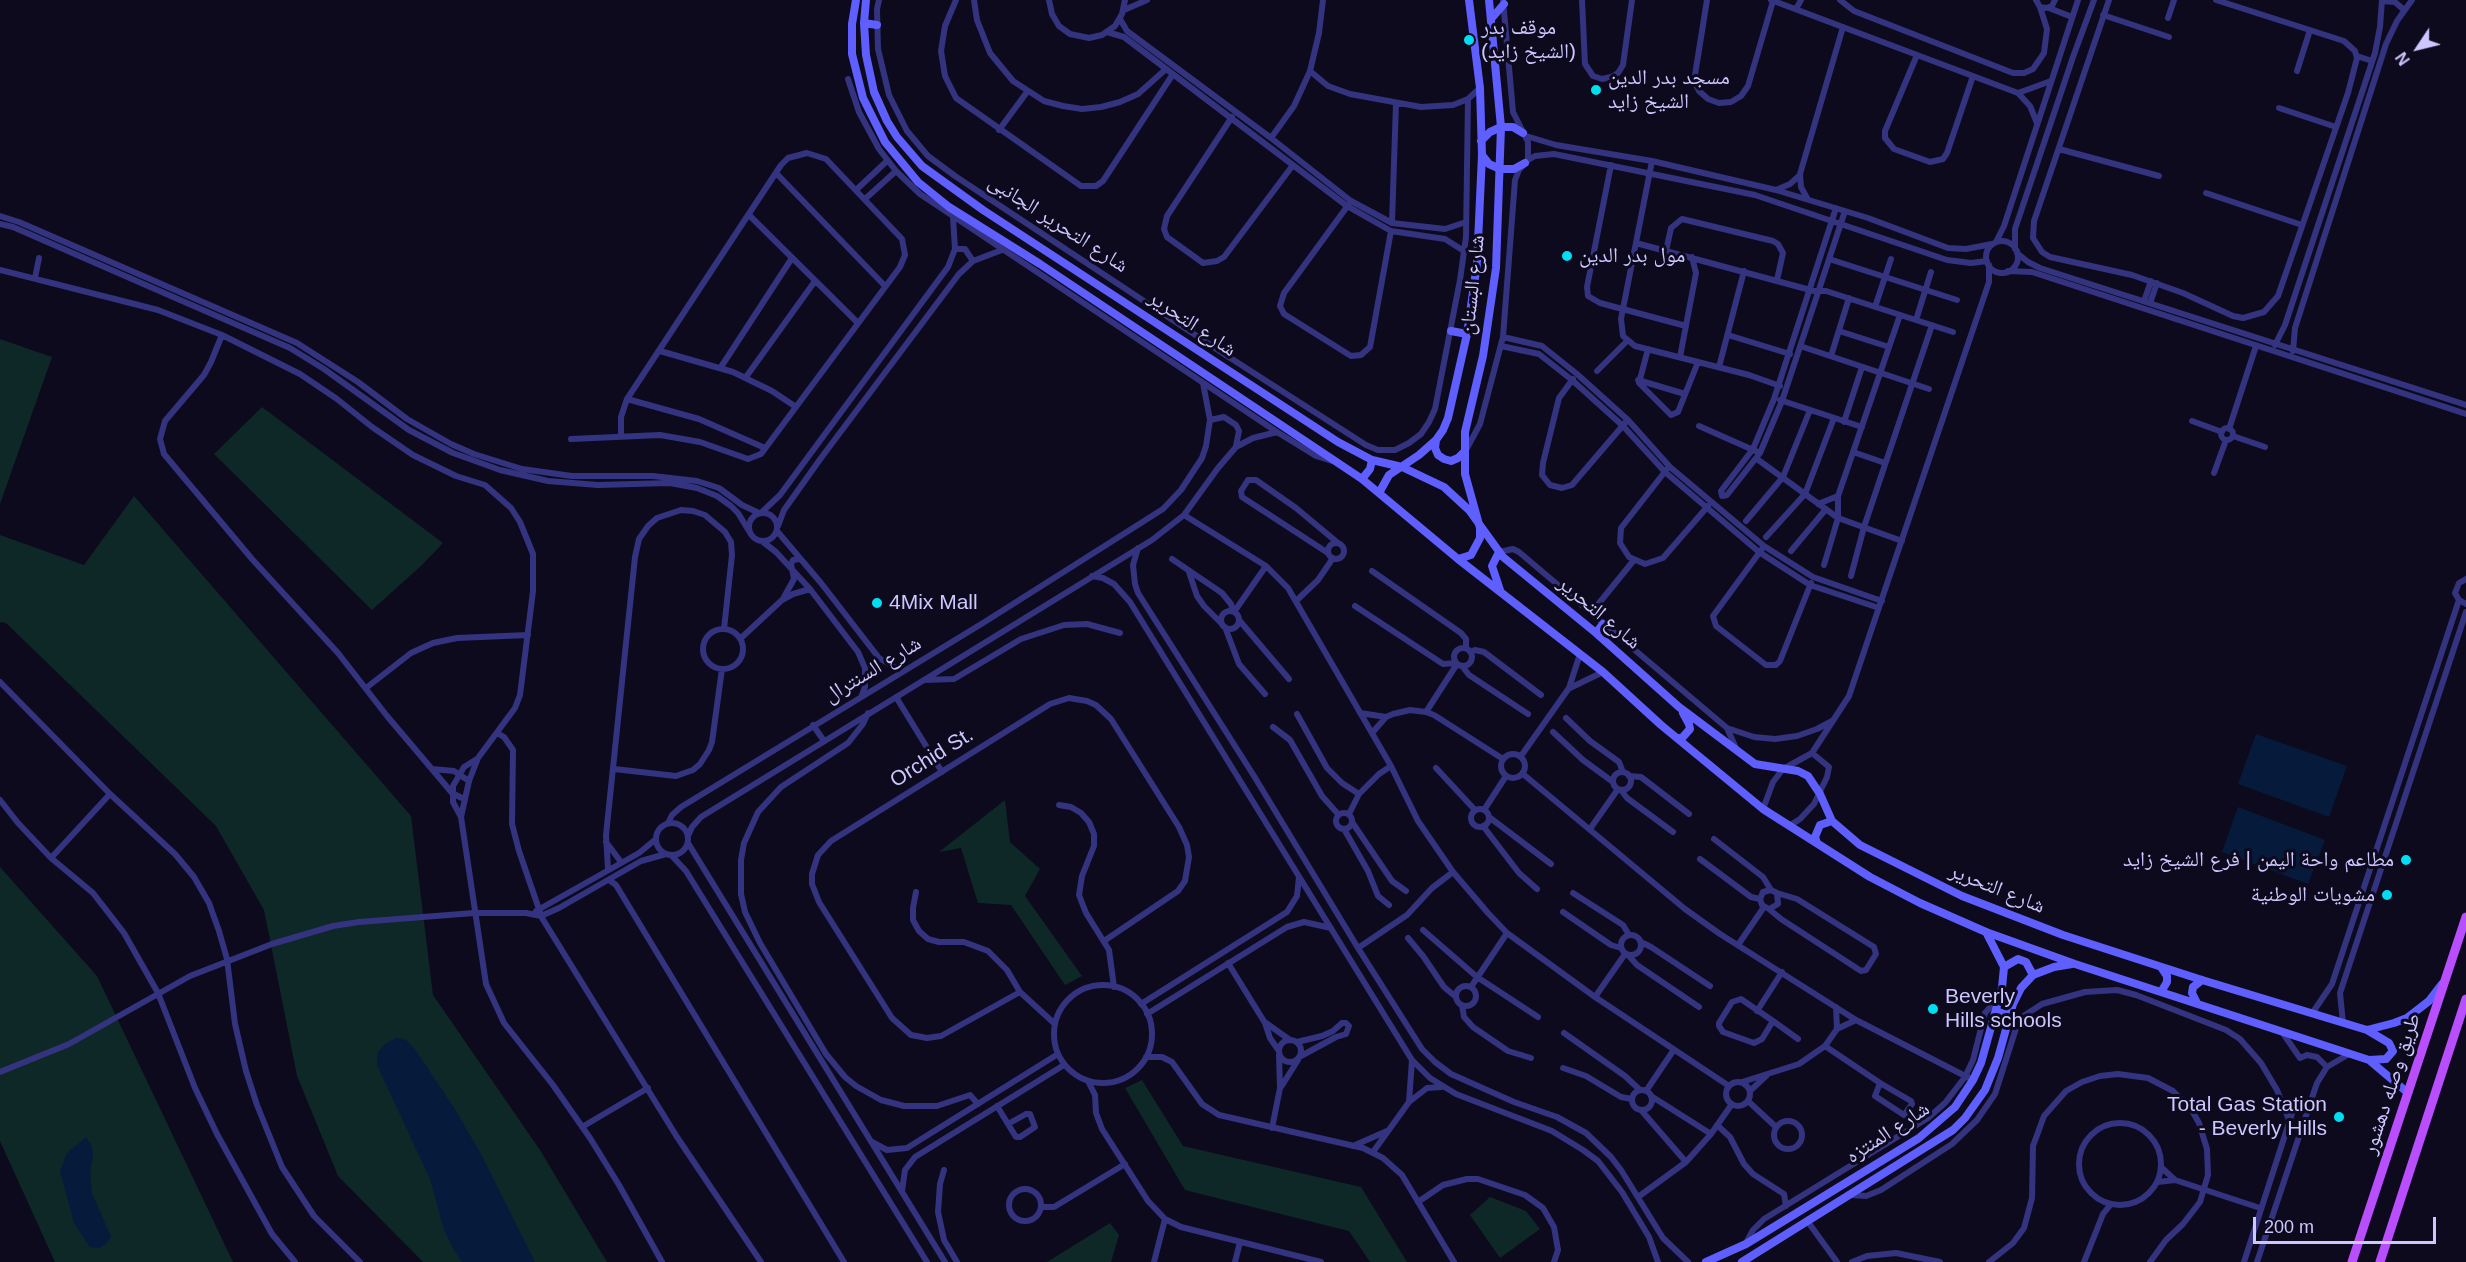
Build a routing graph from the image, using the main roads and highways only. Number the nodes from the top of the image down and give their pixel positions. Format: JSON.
{"nodes":[{"id":1,"x":2466,"y":917,"type":"edge"},
{"id":2,"x":2466,"y":999,"type":"edge"},
{"id":3,"x":2352,"y":1262,"type":"edge"},
{"id":4,"x":2380,"y":1262,"type":"edge"}],
"edges":[{"from":1,"to":3,"type":"main road","name":"طريق وصله دهشور"},
{"from":2,"to":4,"type":"main road","name":"طريق وصله دهشور"}]}
